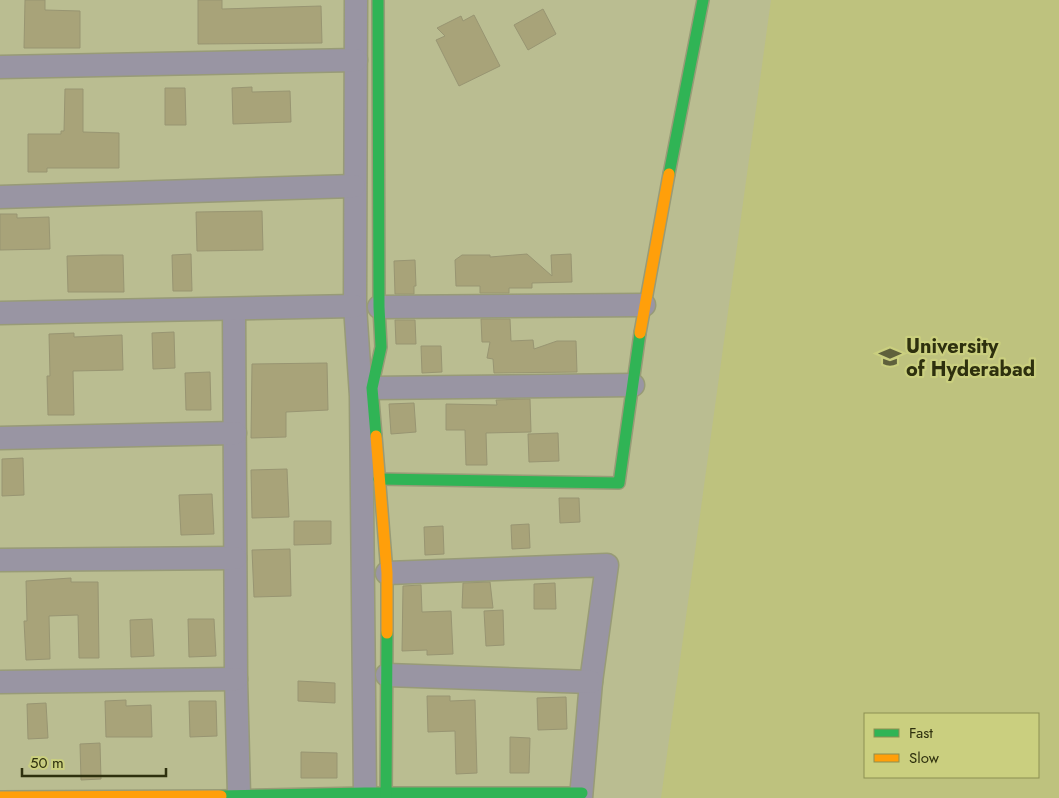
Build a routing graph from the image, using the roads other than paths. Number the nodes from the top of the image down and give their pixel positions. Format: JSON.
{"nodes":[{"id":1,"x":356,"y":0,"type":"edge"},
{"id":2,"x":378,"y":0,"type":"edge"},
{"id":3,"x":703,"y":0,"type":"edge"},
{"id":4,"x":356,"y":60,"type":"junction"},
{"id":5,"x":0,"y":67,"type":"edge"},
{"id":6,"x":354,"y":186,"type":"junction"},
{"id":7,"x":0,"y":197,"type":"edge"},
{"id":8,"x":644,"y":304,"type":"junction"},
{"id":9,"x":355,"y":306,"type":"junction"},
{"id":10,"x":379,"y":307,"type":"junction"},
{"id":11,"x":234,"y":310,"type":"junction"},
{"id":12,"x":0,"y":313,"type":"edge"},
{"id":13,"x":358,"y":347,"type":"junction"},
{"id":14,"x":381,"y":347,"type":"junction"},
{"id":15,"x":633,"y":385,"type":"junction"},
{"id":16,"x":372,"y":388,"type":"junction"},
{"id":17,"x":234,"y":433,"type":"junction"},
{"id":18,"x":0,"y":438,"type":"edge"},
{"id":19,"x":379,"y":479,"type":"junction"},
{"id":20,"x":235,"y":558,"type":"junction"},
{"id":21,"x":0,"y":560,"type":"edge"},
{"id":22,"x":387,"y":573,"type":"junction"},
{"id":23,"x":387,"y":675,"type":"junction"},
{"id":24,"x":236,"y":679,"type":"junction"},
{"id":25,"x":0,"y":682,"type":"edge"},
{"id":26,"x":591,"y":682,"type":"junction"},
{"id":27,"x":239,"y":795,"type":"junction"},
{"id":28,"x":376,"y":796,"type":"edge"},
{"id":29,"x":581,"y":796,"type":"edge"},
{"id":30,"x":0,"y":797,"type":"edge"},
{"id":31,"x":28,"y":797,"type":"edge"},
{"id":32,"x":154,"y":797,"type":"edge"}],
"edges":[{"from":1,"to":4,"type":"street"},
{"from":2,"to":10,"type":"street"},
{"from":3,"to":8,"type":"street"},
{"from":4,"to":5,"type":"street"},
{"from":4,"to":6,"type":"street"},
{"from":6,"to":7,"type":"street"},
{"from":6,"to":9,"type":"street"},
{"from":8,"to":10,"type":"street"},
{"from":8,"to":15,"type":"street"},
{"from":9,"to":11,"type":"street"},
{"from":9,"to":13,"type":"street"},
{"from":10,"to":14,"type":"street"},
{"from":11,"to":12,"type":"street"},
{"from":11,"to":17,"type":"street"},
{"from":13,"to":14,"type":"street"},
{"from":13,"to":28,"type":"street"},
{"from":14,"to":16,"type":"street"},
{"from":15,"to":16,"type":"street"},
{"from":15,"to":19,"type":"street"},
{"from":16,"to":19,"type":"street"},
{"from":17,"to":18,"type":"street"},
{"from":17,"to":20,"type":"street"},
{"from":19,"to":22,"type":"street"},
{"from":20,"to":21,"type":"street"},
{"from":20,"to":24,"type":"street"},
{"from":22,"to":23,"type":"street"},
{"from":22,"to":26,"type":"street"},
{"from":23,"to":26,"type":"street"},
{"from":23,"to":28,"type":"street"},
{"from":24,"to":25,"type":"street"},
{"from":24,"to":27,"type":"street"},
{"from":26,"to":29,"type":"street"},
{"from":27,"to":28,"type":"street"},
{"from":27,"to":32,"type":"street"},
{"from":28,"to":29,"type":"street"},
{"from":30,"to":31,"type":"street"},
{"from":31,"to":32,"type":"street"}]}
